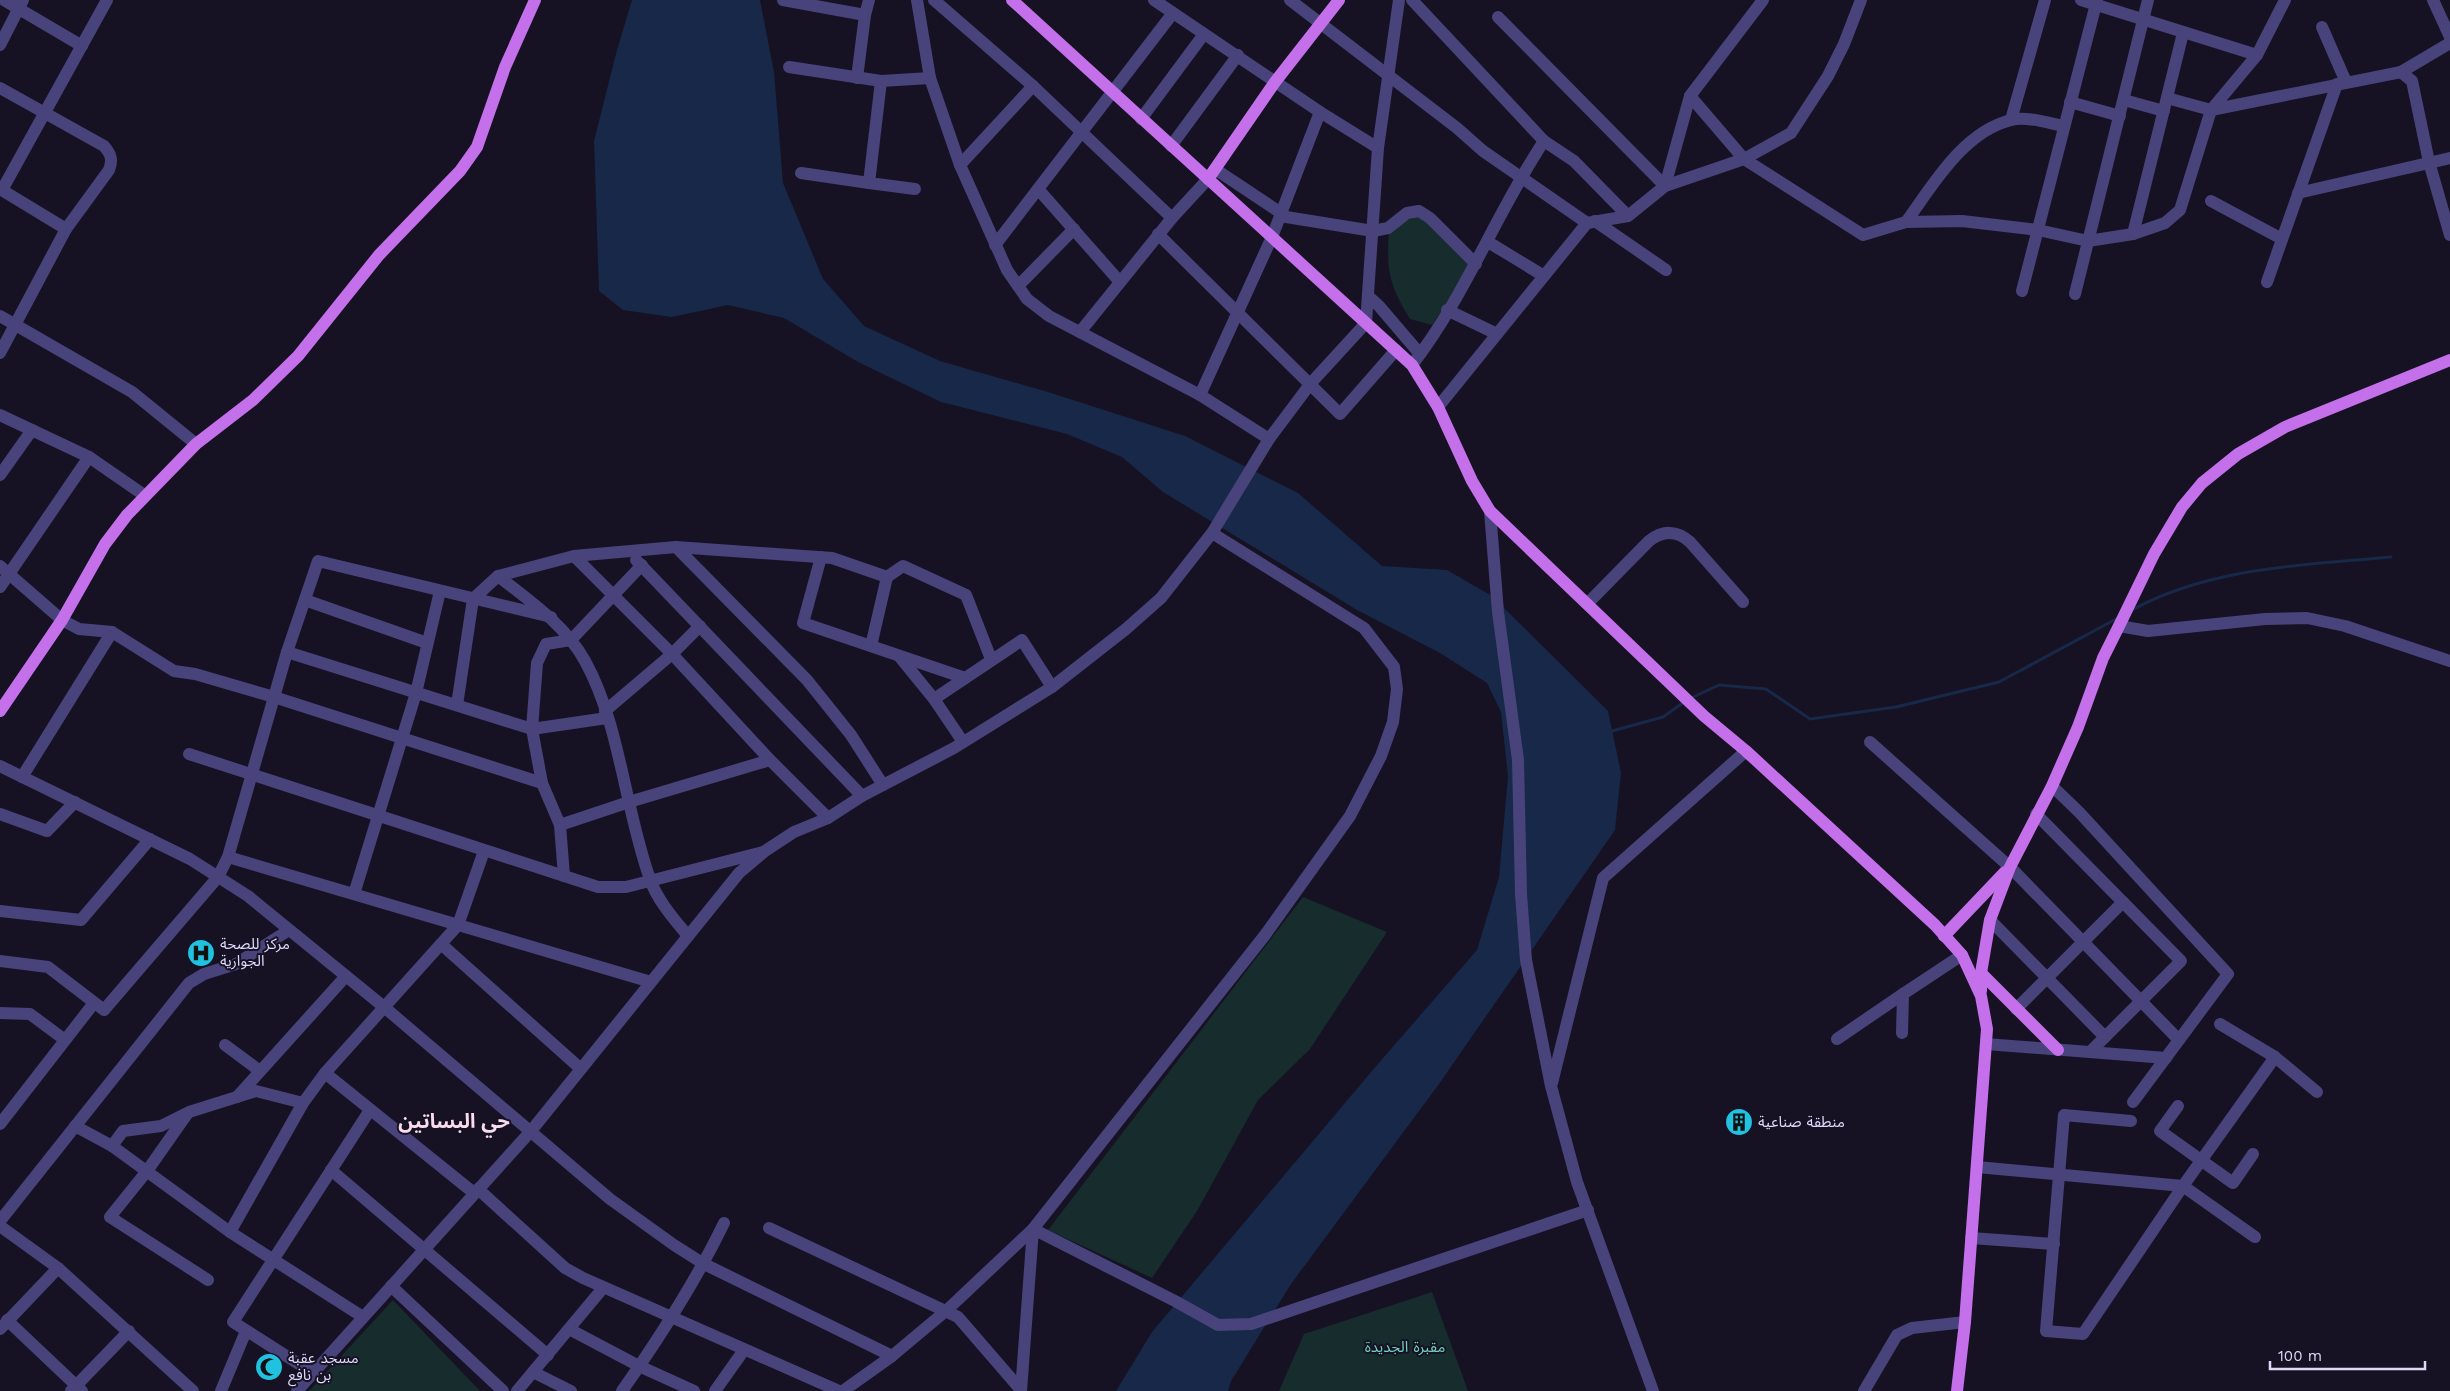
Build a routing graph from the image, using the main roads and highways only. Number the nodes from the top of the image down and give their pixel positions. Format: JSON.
{"nodes":[{"id":1,"x":534,"y":0,"type":"edge"},
{"id":2,"x":1012,"y":0,"type":"edge"},
{"id":3,"x":1339,"y":0,"type":"edge"},
{"id":4,"x":1211,"y":174,"type":"junction"},
{"id":5,"x":2450,"y":360,"type":"edge"},
{"id":6,"x":0,"y":711,"type":"edge"},
{"id":7,"x":2010,"y":867,"type":"junction"},
{"id":8,"x":1944,"y":936,"type":"junction"},
{"id":9,"x":1981,"y":973,"type":"junction"},
{"id":10,"x":1981,"y":996,"type":"junction"},
{"id":11,"x":2058,"y":1050,"type":"road end"},
{"id":12,"x":1957,"y":1391,"type":"edge"}],
"edges":[{"from":1,"to":6,"type":"main road"},
{"from":2,"to":4,"type":"main road"},
{"from":3,"to":4,"type":"main road"},
{"from":4,"to":8,"type":"main road"},
{"from":5,"to":7,"type":"main road"},
{"from":7,"to":8,"type":"main road"},
{"from":7,"to":9,"type":"main road"},
{"from":8,"to":10,"type":"main road"},
{"from":9,"to":10,"type":"main road"},
{"from":9,"to":11,"type":"main road"},
{"from":10,"to":12,"type":"main road"}]}
